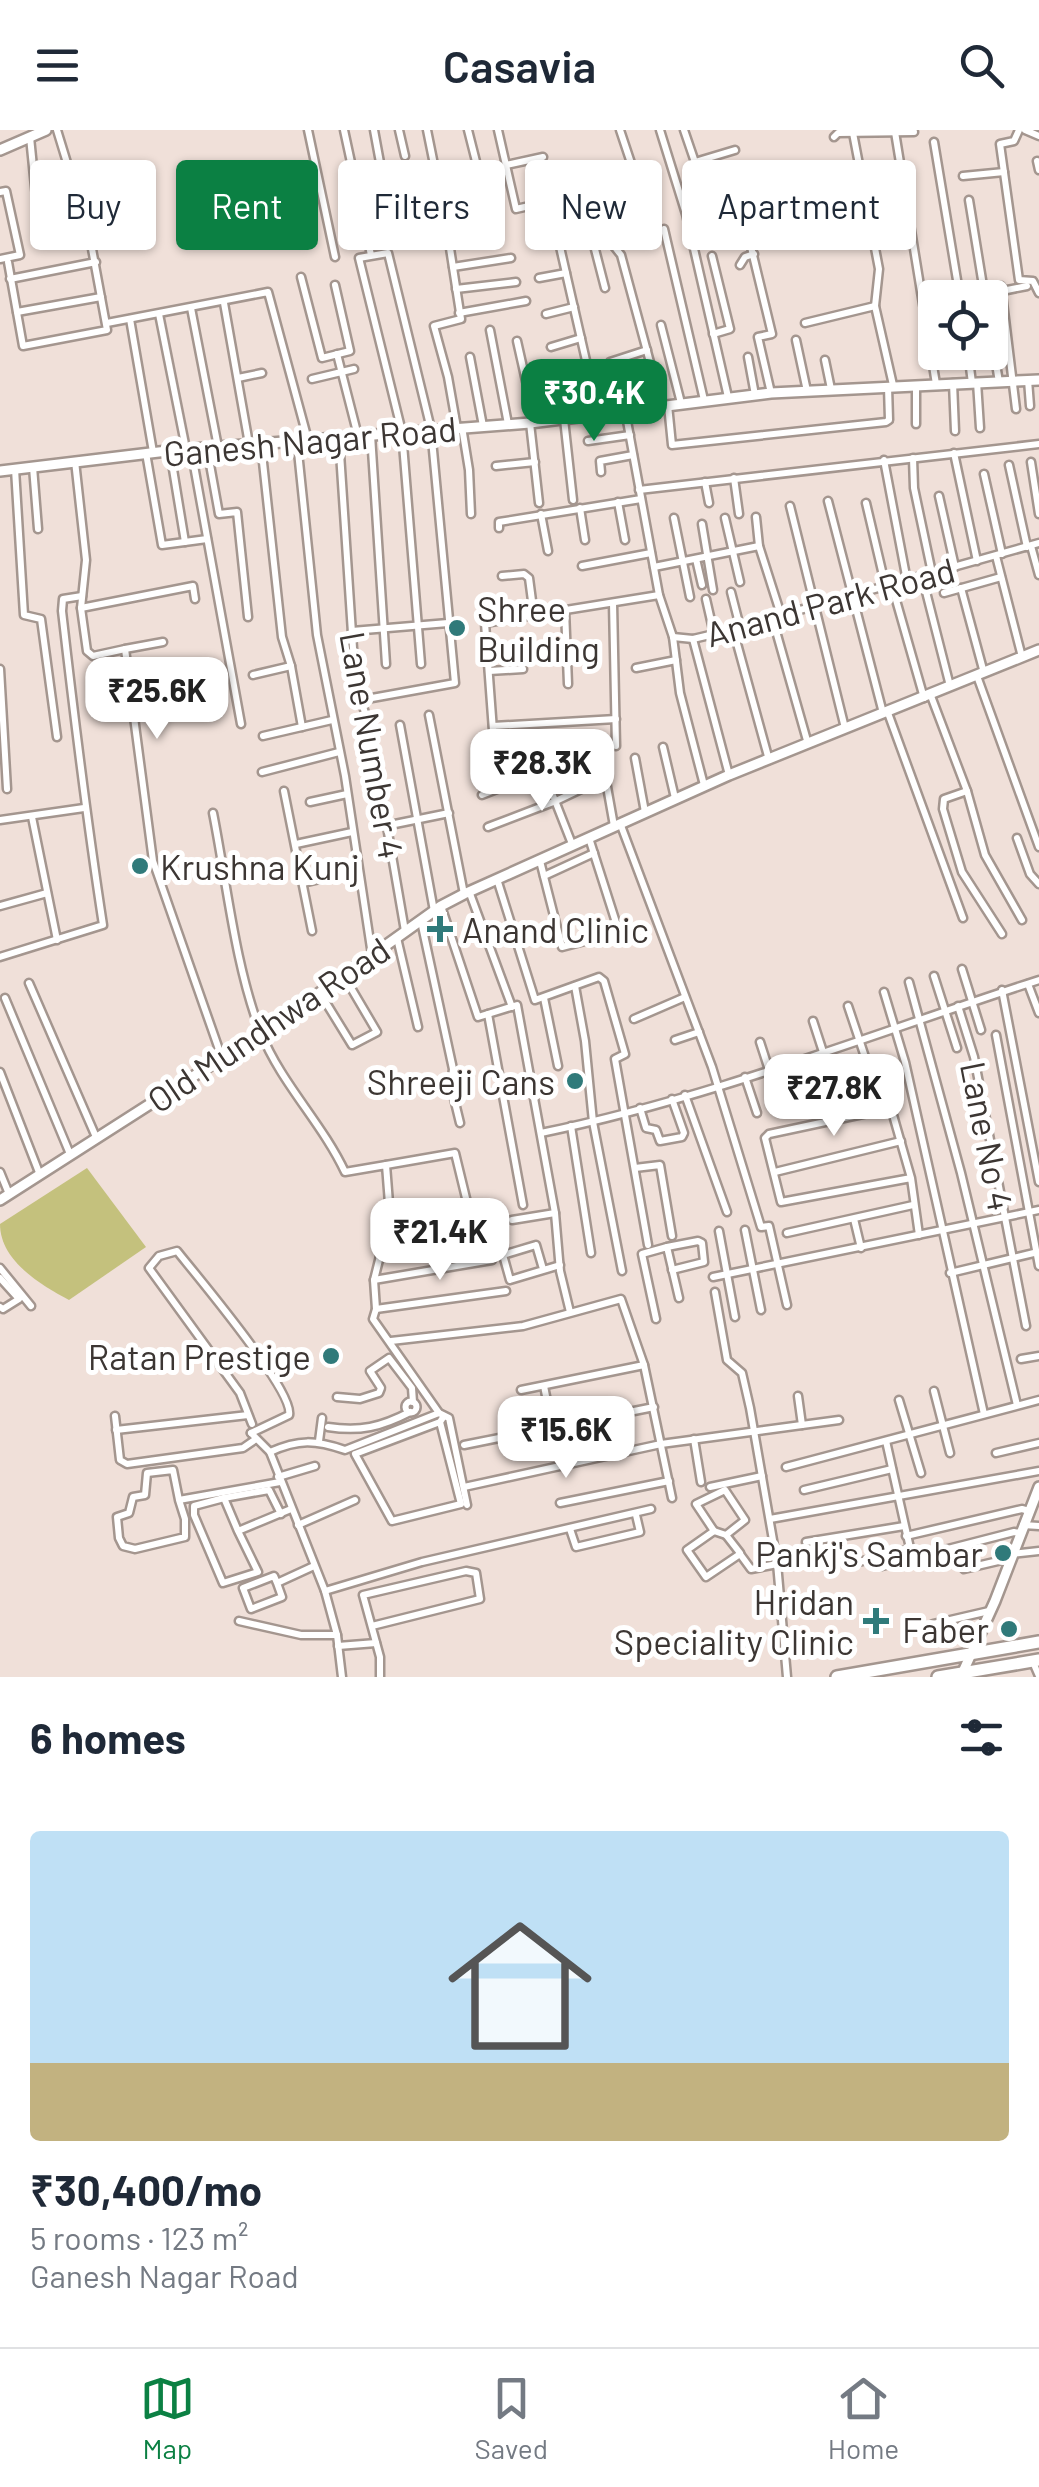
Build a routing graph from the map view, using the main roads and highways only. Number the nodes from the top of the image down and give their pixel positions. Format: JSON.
{"nodes":[{"id":1,"x":1039,"y":1642,"type":"edge"},
{"id":2,"x":1036,"y":1660,"type":"edge"},
{"id":3,"x":983,"y":1673,"type":"edge"},
{"id":4,"x":962,"y":1675,"type":"edge"},
{"id":5,"x":836,"y":1677,"type":"edge"},
{"id":6,"x":938,"y":1677,"type":"edge"}],
"edges":[{"from":1,"to":5,"type":"highway"},
{"from":2,"to":3,"type":"highway"},
{"from":3,"to":4,"type":"highway"},
{"from":4,"to":6,"type":"highway"}]}
